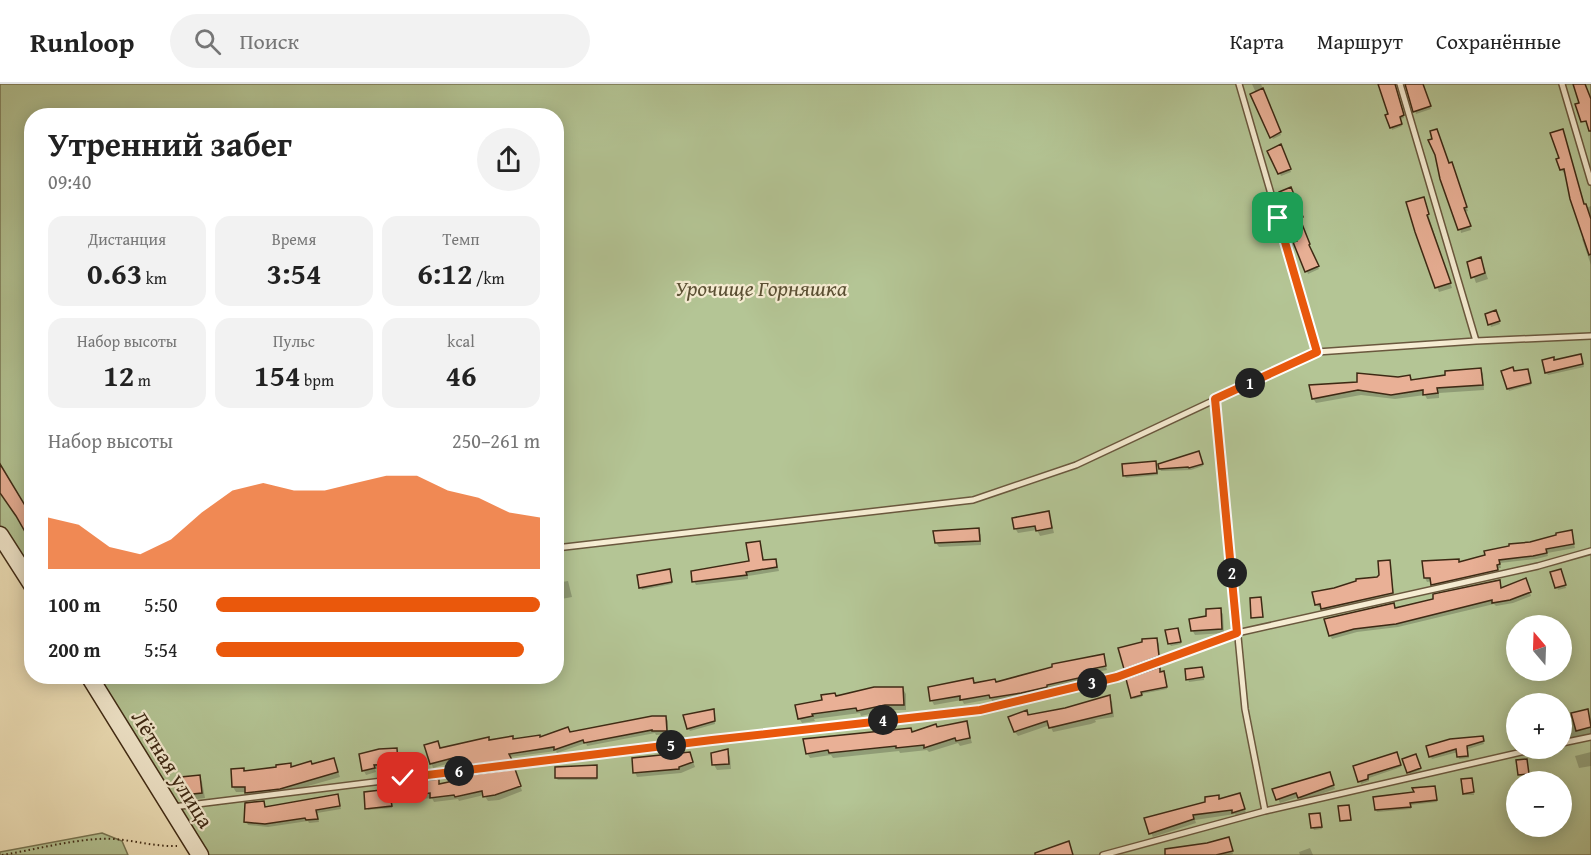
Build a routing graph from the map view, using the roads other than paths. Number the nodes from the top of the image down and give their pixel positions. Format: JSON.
{"nodes":[{"id":1,"x":1239,"y":84,"type":"edge"},
{"id":2,"x":1400,"y":84,"type":"edge"},
{"id":3,"x":1562,"y":84,"type":"edge"},
{"id":4,"x":1591,"y":182,"type":"edge"},
{"id":5,"x":1591,"y":336,"type":"edge"},
{"id":6,"x":1476,"y":341,"type":"junction"},
{"id":7,"x":1317,"y":352,"type":"junction"},
{"id":8,"x":1215,"y":399,"type":"junction"},
{"id":9,"x":0,"y":535,"type":"edge"},
{"id":10,"x":564,"y":547,"type":"edge"},
{"id":11,"x":1591,"y":551,"type":"edge"},
{"id":12,"x":24,"y":572,"type":"edge"},
{"id":13,"x":1237,"y":633,"type":"junction"},
{"id":14,"x":94,"y":684,"type":"edge"},
{"id":15,"x":1591,"y":737,"type":"edge"},
{"id":16,"x":1572,"y":741,"type":"edge"},
{"id":17,"x":1506,"y":756,"type":"edge"},
{"id":18,"x":171,"y":807,"type":"junction"},
{"id":19,"x":1265,"y":811,"type":"junction"},
{"id":20,"x":197,"y":850,"type":"edge"},
{"id":21,"x":1103,"y":855,"type":"edge"}],
"edges":[{"from":1,"to":7,"type":"lane"},
{"from":2,"to":6,"type":"lane"},
{"from":3,"to":4,"type":"lane"},
{"from":5,"to":6,"type":"lane"},
{"from":6,"to":7,"type":"lane"},
{"from":7,"to":8,"type":"lane"},
{"from":8,"to":10,"type":"lane"},
{"from":8,"to":13,"type":"lane"},
{"from":9,"to":12,"type":"street"},
{"from":11,"to":13,"type":"lane"},
{"from":13,"to":18,"type":"lane"},
{"from":13,"to":19,"type":"lane"},
{"from":14,"to":18,"type":"street","name":"Лётная улица"},
{"from":15,"to":16,"type":"lane"},
{"from":17,"to":19,"type":"lane"},
{"from":18,"to":20,"type":"street","name":"Лётная улица"},
{"from":19,"to":21,"type":"lane"}]}
